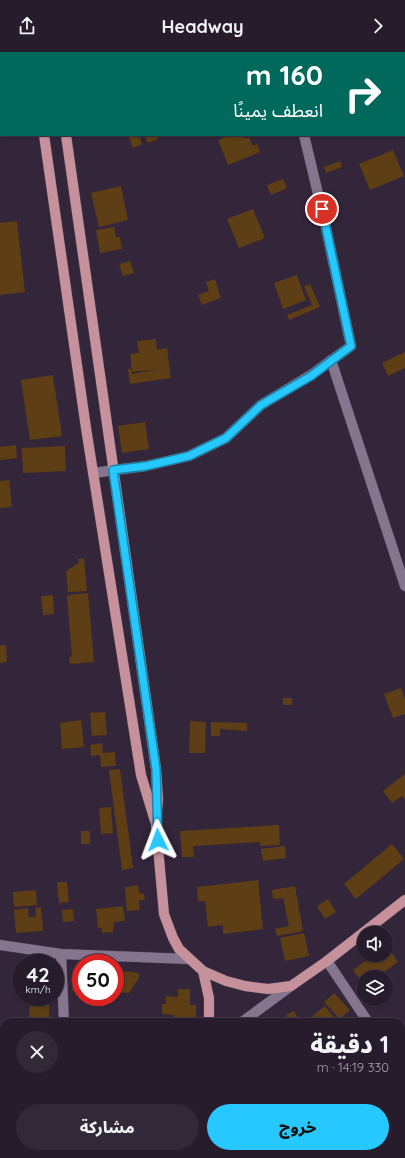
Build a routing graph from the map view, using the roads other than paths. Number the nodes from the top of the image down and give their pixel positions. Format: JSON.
{"nodes":[{"id":1,"x":44,"y":136,"type":"edge"},
{"id":2,"x":66,"y":136,"type":"edge"},
{"id":3,"x":304,"y":136,"type":"edge"},
{"id":4,"x":331,"y":360,"type":"junction"},
{"id":5,"x":113,"y":470,"type":"junction"},
{"id":6,"x":93,"y":473,"type":"junction"},
{"id":7,"x":405,"y":586,"type":"edge"},
{"id":8,"x":156,"y":825,"type":"junction"},
{"id":9,"x":405,"y":900,"type":"edge"},
{"id":10,"x":0,"y":945,"type":"edge"},
{"id":11,"x":61,"y":954,"type":"edge"},
{"id":12,"x":64,"y":954,"type":"edge"},
{"id":13,"x":188,"y":959,"type":"junction"},
{"id":14,"x":327,"y":961,"type":"junction"},
{"id":15,"x":203,"y":971,"type":"junction"},
{"id":16,"x":291,"y":986,"type":"junction"},
{"id":17,"x":63,"y":1006,"type":"edge"},
{"id":18,"x":64,"y":1018,"type":"edge"},
{"id":19,"x":209,"y":1018,"type":"edge"},
{"id":20,"x":247,"y":1018,"type":"edge"},
{"id":21,"x":365,"y":1018,"type":"edge"}],
"edges":[{"from":1,"to":6,"type":"main road"},
{"from":2,"to":5,"type":"main road"},
{"from":3,"to":4,"type":"street"},
{"from":4,"to":5,"type":"street"},
{"from":4,"to":7,"type":"street"},
{"from":5,"to":6,"type":"street"},
{"from":5,"to":8,"type":"main road"},
{"from":6,"to":8,"type":"main road"},
{"from":8,"to":13,"type":"main road"},
{"from":9,"to":14,"type":"main road"},
{"from":10,"to":11,"type":"street"},
{"from":12,"to":13,"type":"street"},
{"from":13,"to":15,"type":"main road"},
{"from":14,"to":16,"type":"main road"},
{"from":14,"to":21,"type":"street"},
{"from":15,"to":16,"type":"main road"},
{"from":15,"to":19,"type":"main road"},
{"from":16,"to":20,"type":"street"},
{"from":17,"to":18,"type":"street"}]}
